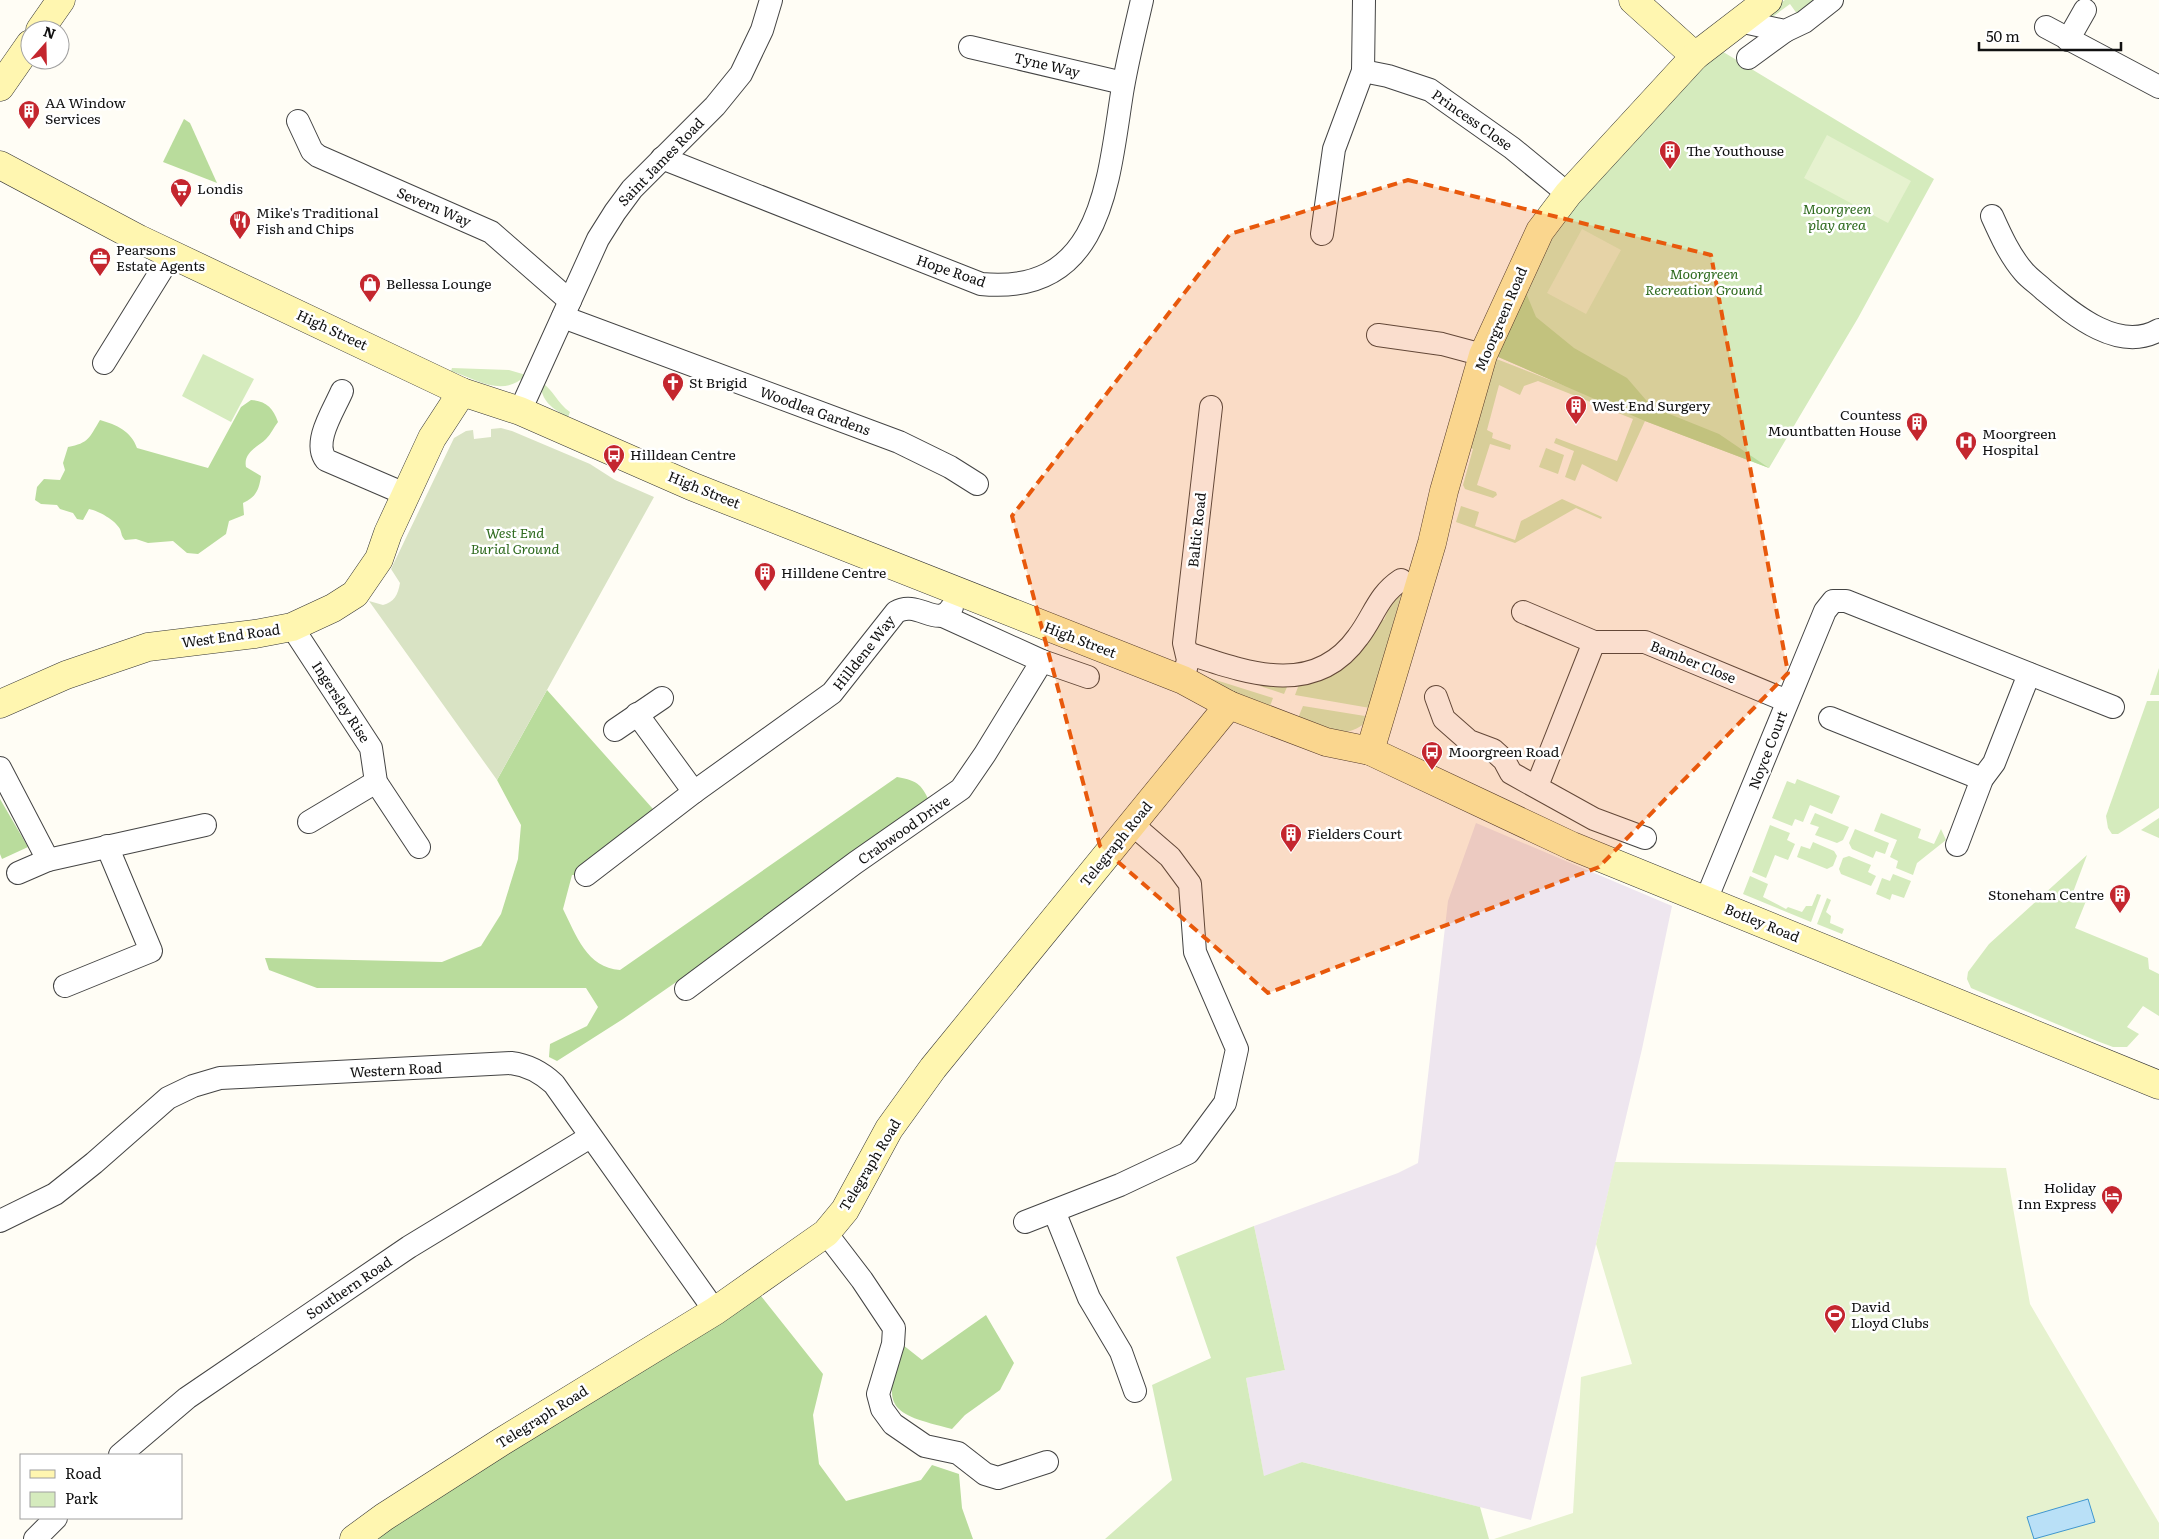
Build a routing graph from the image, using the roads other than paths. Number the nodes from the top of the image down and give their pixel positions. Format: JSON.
{"nodes":[{"id":1,"x":61,"y":0,"type":"edge"},
{"id":2,"x":771,"y":0,"type":"edge"},
{"id":3,"x":1142,"y":0,"type":"edge"},
{"id":4,"x":1364,"y":0,"type":"edge"},
{"id":5,"x":1634,"y":0,"type":"edge"},
{"id":6,"x":1768,"y":0,"type":"edge"},
{"id":7,"x":1832,"y":0,"type":"edge"},
{"id":8,"x":2084,"y":10,"type":"dead end"},
{"id":9,"x":47,"y":20,"type":"edge"},
{"id":10,"x":1739,"y":21,"type":"junction"},
{"id":11,"x":2046,"y":27,"type":"dead end"},
{"id":12,"x":1785,"y":31,"type":"junction"},
{"id":13,"x":2068,"y":40,"type":"junction"},
{"id":14,"x":970,"y":47,"type":"dead end"},
{"id":15,"x":1695,"y":56,"type":"junction"},
{"id":16,"x":20,"y":58,"type":"edge"},
{"id":17,"x":1748,"y":58,"type":"dead end"},
{"id":18,"x":1363,"y":71,"type":"junction"},
{"id":19,"x":1123,"y":83,"type":"junction"},
{"id":20,"x":0,"y":87,"type":"edge"},
{"id":21,"x":2159,"y":87,"type":"edge"},
{"id":22,"x":298,"y":121,"type":"dead end"},
{"id":23,"x":662,"y":158,"type":"junction"},
{"id":24,"x":0,"y":165,"type":"edge"},
{"id":25,"x":1568,"y":194,"type":"junction"},
{"id":26,"x":1992,"y":216,"type":"dead end"},
{"id":27,"x":1322,"y":234,"type":"dead end"},
{"id":28,"x":171,"y":254,"type":"junction"},
{"id":29,"x":567,"y":309,"type":"junction"},
{"id":30,"x":2159,"y":330,"type":"edge"},
{"id":31,"x":1378,"y":335,"type":"dead end"},
{"id":32,"x":1483,"y":355,"type":"junction"},
{"id":33,"x":104,"y":363,"type":"dead end"},
{"id":34,"x":342,"y":391,"type":"dead end"},
{"id":35,"x":462,"y":392,"type":"junction"},
{"id":36,"x":1211,"y":407,"type":"dead end"},
{"id":37,"x":520,"y":410,"type":"junction"},
{"id":38,"x":976,"y":484,"type":"dead end"},
{"id":39,"x":405,"y":494,"type":"junction"},
{"id":40,"x":1401,"y":580,"type":"dead end"},
{"id":41,"x":958,"y":592,"type":"junction"},
{"id":42,"x":1523,"y":612,"type":"dead end"},
{"id":43,"x":943,"y":616,"type":"junction"},
{"id":44,"x":292,"y":627,"type":"junction"},
{"id":45,"x":1594,"y":642,"type":"junction"},
{"id":46,"x":1187,"y":652,"type":"junction"},
{"id":47,"x":1042,"y":661,"type":"junction"},
{"id":48,"x":2029,"y":674,"type":"junction"},
{"id":49,"x":1088,"y":677,"type":"dead end"},
{"id":50,"x":1183,"y":680,"type":"junction"},
{"id":51,"x":1436,"y":697,"type":"dead end"},
{"id":52,"x":662,"y":698,"type":"dead end"},
{"id":53,"x":1787,"y":701,"type":"junction"},
{"id":54,"x":0,"y":704,"type":"edge"},
{"id":55,"x":1229,"y":705,"type":"junction"},
{"id":56,"x":2113,"y":708,"type":"dead end"},
{"id":57,"x":637,"y":714,"type":"junction"},
{"id":58,"x":1830,"y":718,"type":"dead end"},
{"id":59,"x":615,"y":730,"type":"dead end"},
{"id":60,"x":1370,"y":751,"type":"junction"},
{"id":61,"x":0,"y":768,"type":"edge"},
{"id":62,"x":1982,"y":779,"type":"junction"},
{"id":63,"x":376,"y":782,"type":"junction"},
{"id":64,"x":1537,"y":786,"type":"junction"},
{"id":65,"x":694,"y":792,"type":"junction"},
{"id":66,"x":309,"y":822,"type":"dead end"},
{"id":67,"x":205,"y":825,"type":"dead end"},
{"id":68,"x":1133,"y":825,"type":"junction"},
{"id":69,"x":1646,"y":838,"type":"dead end"},
{"id":70,"x":1957,"y":845,"type":"dead end"},
{"id":71,"x":107,"y":846,"type":"junction"},
{"id":72,"x":419,"y":847,"type":"dead end"},
{"id":73,"x":48,"y":860,"type":"junction"},
{"id":74,"x":18,"y":873,"type":"dead end"},
{"id":75,"x":586,"y":875,"type":"dead end"},
{"id":76,"x":1706,"y":900,"type":"junction"},
{"id":77,"x":65,"y":986,"type":"dead end"},
{"id":78,"x":686,"y":989,"type":"dead end"},
{"id":79,"x":2159,"y":1084,"type":"edge"},
{"id":80,"x":590,"y":1137,"type":"junction"},
{"id":81,"x":1054,"y":1211,"type":"junction"},
{"id":82,"x":0,"y":1221,"type":"edge"},
{"id":83,"x":1025,"y":1222,"type":"dead end"},
{"id":84,"x":826,"y":1232,"type":"junction"},
{"id":85,"x":715,"y":1311,"type":"junction"},
{"id":86,"x":1135,"y":1391,"type":"dead end"},
{"id":87,"x":121,"y":1454,"type":"edge"},
{"id":88,"x":1047,"y":1462,"type":"dead end"},
{"id":89,"x":55,"y":1519,"type":"edge"},
{"id":90,"x":35,"y":1539,"type":"edge"},
{"id":91,"x":354,"y":1539,"type":"edge"}],
"edges":[{"from":1,"to":9,"type":"street"},
{"from":2,"to":23,"type":"street","name":"Saint James Road"},
{"from":3,"to":19,"type":"street","name":"Hope Road"},
{"from":4,"to":18,"type":"street"},
{"from":5,"to":15,"type":"street"},
{"from":6,"to":10,"type":"street","name":"Moorgreen Road"},
{"from":7,"to":12,"type":"street"},
{"from":8,"to":13,"type":"street"},
{"from":10,"to":12,"type":"street"},
{"from":10,"to":15,"type":"street","name":"Moorgreen Road"},
{"from":11,"to":13,"type":"street"},
{"from":12,"to":17,"type":"street"},
{"from":13,"to":21,"type":"street"},
{"from":14,"to":19,"type":"street","name":"Tyne Way"},
{"from":15,"to":25,"type":"street","name":"Moorgreen Road"},
{"from":16,"to":20,"type":"street"},
{"from":18,"to":25,"type":"street","name":"Princess Close"},
{"from":18,"to":27,"type":"street"},
{"from":19,"to":23,"type":"street","name":"Hope Road"},
{"from":22,"to":29,"type":"street","name":"Severn Way"},
{"from":23,"to":29,"type":"street","name":"Saint James Road"},
{"from":24,"to":28,"type":"street","name":"High Street"},
{"from":25,"to":32,"type":"street","name":"Moorgreen Road"},
{"from":26,"to":30,"type":"street"},
{"from":28,"to":33,"type":"street"},
{"from":28,"to":35,"type":"street","name":"High Street"},
{"from":29,"to":37,"type":"street","name":"Saint James Road"},
{"from":29,"to":38,"type":"street","name":"Woodlea Gardens"},
{"from":31,"to":32,"type":"street"},
{"from":32,"to":60,"type":"street","name":"Moorgreen Road"},
{"from":34,"to":39,"type":"street"},
{"from":35,"to":37,"type":"street","name":"High Street"},
{"from":35,"to":39,"type":"street","name":"West End Road"},
{"from":36,"to":46,"type":"street","name":"Baltic Road"},
{"from":37,"to":41,"type":"street","name":"High Street"},
{"from":39,"to":44,"type":"street","name":"West End Road"},
{"from":40,"to":46,"type":"street"},
{"from":41,"to":43,"type":"street"},
{"from":41,"to":50,"type":"street","name":"High Street"},
{"from":42,"to":45,"type":"street","name":"Bamber Close"},
{"from":43,"to":47,"type":"street"},
{"from":43,"to":65,"type":"street","name":"Hilldene Way"},
{"from":44,"to":54,"type":"street","name":"West End Road"},
{"from":44,"to":63,"type":"street","name":"Ingersley Rise"},
{"from":45,"to":53,"type":"street","name":"Bamber Close"},
{"from":45,"to":64,"type":"street"},
{"from":46,"to":50,"type":"street","name":"Baltic Road"},
{"from":47,"to":49,"type":"street"},
{"from":47,"to":78,"type":"street","name":"Crabwood Drive"},
{"from":48,"to":53,"type":"street","name":"Noyce Court"},
{"from":48,"to":56,"type":"street"},
{"from":48,"to":62,"type":"street"},
{"from":50,"to":55,"type":"street","name":"High Street"},
{"from":51,"to":64,"type":"street"},
{"from":52,"to":57,"type":"street"},
{"from":53,"to":76,"type":"street","name":"Noyce Court"},
{"from":55,"to":60,"type":"street","name":"High Street"},
{"from":55,"to":68,"type":"street","name":"Telegraph Road"},
{"from":57,"to":59,"type":"street"},
{"from":57,"to":65,"type":"street"},
{"from":58,"to":62,"type":"street"},
{"from":60,"to":76,"type":"street","name":"Botley Road"},
{"from":61,"to":73,"type":"street"},
{"from":62,"to":70,"type":"street"},
{"from":63,"to":66,"type":"street"},
{"from":63,"to":72,"type":"street","name":"Ingersley Rise"},
{"from":64,"to":69,"type":"street"},
{"from":65,"to":75,"type":"street","name":"Hilldene Way"},
{"from":67,"to":71,"type":"street"},
{"from":68,"to":81,"type":"street"},
{"from":68,"to":84,"type":"street","name":"Telegraph Road"},
{"from":71,"to":73,"type":"street"},
{"from":71,"to":77,"type":"street"},
{"from":73,"to":74,"type":"street"},
{"from":76,"to":79,"type":"street","name":"Botley Road"},
{"from":80,"to":82,"type":"street","name":"Western Road"},
{"from":80,"to":85,"type":"street","name":"Western Road"},
{"from":80,"to":87,"type":"street","name":"Southern Road"},
{"from":81,"to":83,"type":"street"},
{"from":81,"to":86,"type":"street"},
{"from":84,"to":85,"type":"street","name":"Telegraph Road"},
{"from":84,"to":88,"type":"street"},
{"from":85,"to":91,"type":"street","name":"Telegraph Road"},
{"from":89,"to":90,"type":"street"}]}
